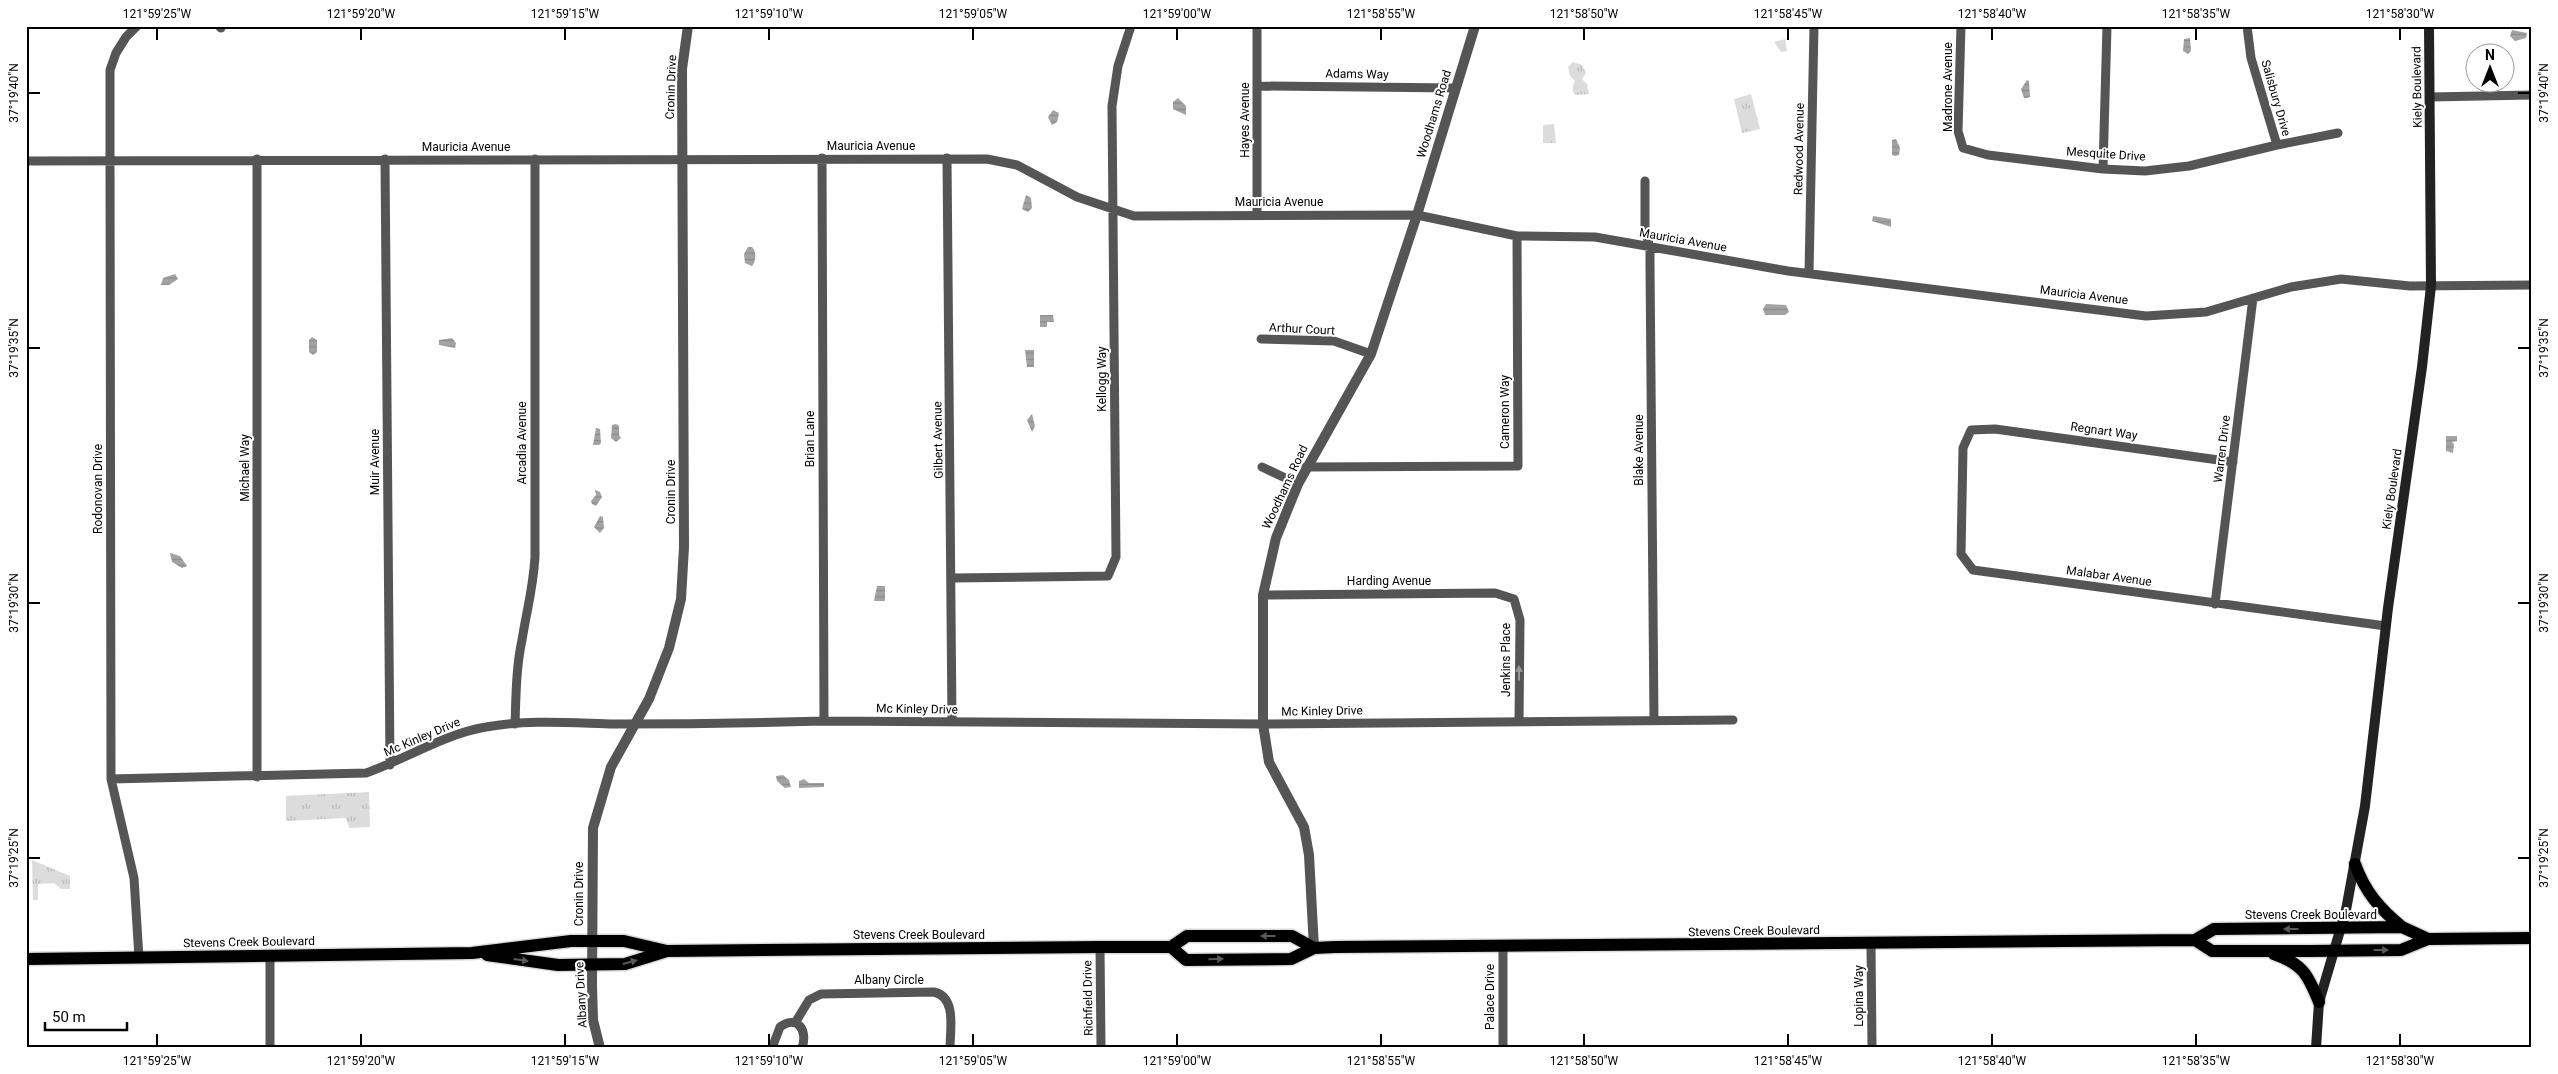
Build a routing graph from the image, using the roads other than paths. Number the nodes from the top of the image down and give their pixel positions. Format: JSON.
{"nodes":[{"id":1,"x":138,"y":26,"type":"edge"},
{"id":2,"x":688,"y":26,"type":"edge"},
{"id":3,"x":1131,"y":26,"type":"edge"},
{"id":4,"x":1257,"y":26,"type":"edge"},
{"id":5,"x":1474,"y":26,"type":"edge"},
{"id":6,"x":1814,"y":26,"type":"edge"},
{"id":7,"x":1961,"y":26,"type":"edge"},
{"id":8,"x":2107,"y":26,"type":"edge"},
{"id":9,"x":2248,"y":26,"type":"edge"},
{"id":10,"x":2429,"y":26,"type":"edge"},
{"id":11,"x":1258,"y":86,"type":"junction"},
{"id":12,"x":1455,"y":88,"type":"junction"},
{"id":13,"x":2430,"y":96,"type":"junction"},
{"id":14,"x":2532,"y":96,"type":"edge"},
{"id":15,"x":2338,"y":133,"type":"dead end"},
{"id":16,"x":2277,"y":145,"type":"junction"},
{"id":17,"x":1963,"y":148,"type":"joint"},
{"id":18,"x":822,"y":158,"type":"junction"},
{"id":19,"x":947,"y":158,"type":"junction"},
{"id":20,"x":110,"y":159,"type":"junction"},
{"id":21,"x":256,"y":159,"type":"junction"},
{"id":22,"x":385,"y":159,"type":"junction"},
{"id":23,"x":534,"y":159,"type":"junction"},
{"id":24,"x":682,"y":159,"type":"junction"},
{"id":25,"x":26,"y":161,"type":"edge"},
{"id":26,"x":2103,"y":169,"type":"junction"},
{"id":27,"x":1645,"y":181,"type":"dead end"},
{"id":28,"x":1113,"y":209,"type":"junction"},
{"id":29,"x":1257,"y":214,"type":"junction"},
{"id":30,"x":1417,"y":214,"type":"junction"},
{"id":31,"x":1517,"y":236,"type":"junction"},
{"id":32,"x":1650,"y":247,"type":"junction"},
{"id":33,"x":1809,"y":273,"type":"junction"},
{"id":34,"x":2532,"y":284,"type":"edge"},
{"id":35,"x":2431,"y":286,"type":"junction"},
{"id":36,"x":2253,"y":298,"type":"junction"},
{"id":37,"x":1261,"y":339,"type":"dead end"},
{"id":38,"x":1371,"y":354,"type":"junction"},
{"id":39,"x":1971,"y":430,"type":"joint"},
{"id":40,"x":2233,"y":462,"type":"junction"},
{"id":41,"x":1306,"y":467,"type":"junction"},
{"id":42,"x":1262,"y":468,"type":"dead end"},
{"id":43,"x":1298,"y":484,"type":"junction"},
{"id":44,"x":952,"y":578,"type":"junction"},
{"id":45,"x":1263,"y":595,"type":"junction"},
{"id":46,"x":1514,"y":599,"type":"joint"},
{"id":47,"x":2215,"y":604,"type":"junction"},
{"id":48,"x":2386,"y":626,"type":"junction"},
{"id":49,"x":1654,"y":720,"type":"junction"},
{"id":50,"x":1733,"y":720,"type":"dead end"},
{"id":51,"x":824,"y":721,"type":"junction"},
{"id":52,"x":952,"y":722,"type":"junction"},
{"id":53,"x":1519,"y":722,"type":"junction"},
{"id":54,"x":515,"y":724,"type":"junction"},
{"id":55,"x":636,"y":724,"type":"junction"},
{"id":56,"x":1263,"y":724,"type":"junction"},
{"id":57,"x":390,"y":765,"type":"junction"},
{"id":58,"x":257,"y":777,"type":"junction"},
{"id":59,"x":111,"y":779,"type":"junction"},
{"id":60,"x":2356,"y":864,"type":"junction"},
{"id":61,"x":2402,"y":927,"type":"junction"},
{"id":62,"x":2340,"y":928,"type":"junction"},
{"id":63,"x":2532,"y":938,"type":"edge"},
{"id":64,"x":2428,"y":939,"type":"junction"},
{"id":65,"x":2195,"y":940,"type":"junction"},
{"id":66,"x":591,"y":941,"type":"junction"},
{"id":67,"x":1871,"y":944,"type":"junction"},
{"id":68,"x":1100,"y":947,"type":"junction"},
{"id":69,"x":1172,"y":947,"type":"junction"},
{"id":70,"x":1503,"y":947,"type":"junction"},
{"id":71,"x":1314,"y":948,"type":"junction"},
{"id":72,"x":667,"y":950,"type":"junction"},
{"id":73,"x":2333,"y":950,"type":"junction"},
{"id":74,"x":2265,"y":951,"type":"junction"},
{"id":75,"x":472,"y":953,"type":"junction"},
{"id":76,"x":270,"y":956,"type":"junction"},
{"id":77,"x":139,"y":958,"type":"junction"},
{"id":78,"x":26,"y":959,"type":"edge"},
{"id":79,"x":592,"y":964,"type":"junction"},
{"id":80,"x":2319,"y":1002,"type":"junction"},
{"id":81,"x":795,"y":1023,"type":"junction"},
{"id":82,"x":270,"y":1048,"type":"edge"},
{"id":83,"x":600,"y":1048,"type":"edge"},
{"id":84,"x":772,"y":1048,"type":"edge"},
{"id":85,"x":802,"y":1048,"type":"edge"},
{"id":86,"x":950,"y":1048,"type":"edge"},
{"id":87,"x":1101,"y":1048,"type":"edge"},
{"id":88,"x":1503,"y":1048,"type":"edge"},
{"id":89,"x":1872,"y":1048,"type":"edge"},
{"id":90,"x":2316,"y":1048,"type":"edge"}],
"edges":[{"from":1,"to":20,"type":"street","name":"Rodonovan Drive"},
{"from":2,"to":24,"type":"street","name":"Cronin Drive"},
{"from":3,"to":28,"type":"street","name":"Kellogg Way"},
{"from":4,"to":11,"type":"street","name":"Hayes Avenue"},
{"from":5,"to":12,"type":"street","name":"Woodhams Road"},
{"from":6,"to":33,"type":"street","name":"Redwood Avenue"},
{"from":7,"to":17,"type":"street","name":"Madrone Avenue"},
{"from":8,"to":26,"type":"street"},
{"from":9,"to":16,"type":"street","name":"Salisbury Drive"},
{"from":10,"to":13,"type":"main road","name":"Kiely Boulevard"},
{"from":11,"to":12,"type":"street","name":"Adams Way"},
{"from":11,"to":29,"type":"street","name":"Hayes Avenue"},
{"from":12,"to":30,"type":"street","name":"Woodhams Road"},
{"from":13,"to":14,"type":"street"},
{"from":13,"to":35,"type":"main road","name":"Kiely Boulevard"},
{"from":15,"to":16,"type":"street","name":"Salisbury Drive"},
{"from":16,"to":26,"type":"street","name":"Mesquite Drive"},
{"from":17,"to":26,"type":"street","name":"Mesquite Drive"},
{"from":18,"to":19,"type":"street","name":"Mauricia Avenue"},
{"from":18,"to":24,"type":"street","name":"Mauricia Avenue"},
{"from":18,"to":51,"type":"street","name":"Brian Lane"},
{"from":19,"to":28,"type":"street","name":"Mauricia Avenue"},
{"from":19,"to":44,"type":"street","name":"Gilbert Avenue"},
{"from":20,"to":21,"type":"street","name":"Mauricia Avenue"},
{"from":20,"to":25,"type":"street","name":"Mauricia Avenue"},
{"from":20,"to":59,"type":"street","name":"Rodonovan Drive"},
{"from":21,"to":22,"type":"street","name":"Mauricia Avenue"},
{"from":21,"to":58,"type":"street","name":"Michael Way"},
{"from":22,"to":23,"type":"street","name":"Mauricia Avenue"},
{"from":22,"to":57,"type":"street","name":"Muir Avenue"},
{"from":23,"to":24,"type":"street","name":"Mauricia Avenue"},
{"from":23,"to":54,"type":"street","name":"Arcadia Avenue"},
{"from":24,"to":55,"type":"street","name":"Cronin Drive"},
{"from":27,"to":32,"type":"street","name":"Blake Avenue"},
{"from":28,"to":29,"type":"street","name":"Mauricia Avenue"},
{"from":28,"to":44,"type":"street","name":"Kellogg Way"},
{"from":29,"to":30,"type":"street","name":"Mauricia Avenue"},
{"from":30,"to":31,"type":"street","name":"Mauricia Avenue"},
{"from":30,"to":38,"type":"street","name":"Woodhams Road"},
{"from":31,"to":32,"type":"street","name":"Mauricia Avenue"},
{"from":31,"to":41,"type":"street","name":"Cameron Way"},
{"from":32,"to":33,"type":"street","name":"Mauricia Avenue"},
{"from":32,"to":49,"type":"street","name":"Blake Avenue"},
{"from":33,"to":36,"type":"street","name":"Mauricia Avenue"},
{"from":34,"to":35,"type":"street","name":"Mauricia Avenue"},
{"from":35,"to":36,"type":"street","name":"Mauricia Avenue"},
{"from":35,"to":48,"type":"main road","name":"Kiely Boulevard"},
{"from":36,"to":40,"type":"street","name":"Warren Drive"},
{"from":37,"to":38,"type":"street","name":"Arthur Court"},
{"from":38,"to":41,"type":"street","name":"Woodhams Road"},
{"from":39,"to":40,"type":"street","name":"Regnart Way"},
{"from":39,"to":47,"type":"street","name":"Malabar Avenue"},
{"from":40,"to":47,"type":"street","name":"Warren Drive"},
{"from":41,"to":43,"type":"street","name":"Woodhams Road"},
{"from":42,"to":43,"type":"street"},
{"from":43,"to":45,"type":"street","name":"Woodhams Road"},
{"from":44,"to":52,"type":"street","name":"Gilbert Avenue"},
{"from":45,"to":46,"type":"street","name":"Harding Avenue"},
{"from":45,"to":56,"type":"street","name":"Woodhams Road"},
{"from":53,"to":46,"type":"street","name":"Jenkins Place","one_way":true},
{"from":47,"to":48,"type":"street","name":"Malabar Avenue"},
{"from":48,"to":60,"type":"main road","name":"Kiely Boulevard"},
{"from":49,"to":50,"type":"street","name":"Mc Kinley Drive"},
{"from":49,"to":53,"type":"street","name":"Mc Kinley Drive"},
{"from":51,"to":52,"type":"street","name":"Mc Kinley Drive"},
{"from":51,"to":55,"type":"street","name":"Mc Kinley Drive"},
{"from":52,"to":56,"type":"street","name":"Mc Kinley Drive"},
{"from":53,"to":56,"type":"street","name":"Mc Kinley Drive"},
{"from":54,"to":55,"type":"street","name":"Mc Kinley Drive"},
{"from":54,"to":57,"type":"street","name":"Mc Kinley Drive"},
{"from":55,"to":66,"type":"street","name":"Cronin Drive"},
{"from":56,"to":71,"type":"street","name":"Woodhams Road"},
{"from":57,"to":58,"type":"street","name":"Mc Kinley Drive"},
{"from":58,"to":59,"type":"street","name":"Mc Kinley Drive"},
{"from":59,"to":77,"type":"street","name":"Rodonovan Drive"},
{"from":60,"to":61,"type":"main road"},
{"from":60,"to":62,"type":"main road","name":"Kiely Boulevard"},
{"from":61,"to":62,"type":"main road","name":"Stevens Creek Boulevard"},
{"from":61,"to":64,"type":"main road","name":"Stevens Creek Boulevard"},
{"from":62,"to":65,"type":"main road","name":"Stevens Creek Boulevard","one_way":true},
{"from":62,"to":73,"type":"main road","name":"Kiely Boulevard"},
{"from":63,"to":64,"type":"main road","name":"Stevens Creek Boulevard"},
{"from":73,"to":64,"type":"main road","name":"Stevens Creek Boulevard","one_way":true},
{"from":65,"to":67,"type":"main road","name":"Stevens Creek Boulevard"},
{"from":65,"to":74,"type":"main road","name":"Stevens Creek Boulevard"},
{"from":66,"to":72,"type":"main road","name":"Stevens Creek Boulevard"},
{"from":66,"to":75,"type":"main road","name":"Stevens Creek Boulevard"},
{"from":66,"to":79,"type":"street","name":"Albany Drive"},
{"from":67,"to":70,"type":"main road","name":"Stevens Creek Boulevard"},
{"from":67,"to":89,"type":"street","name":"Lopina Way"},
{"from":68,"to":69,"type":"main road","name":"Stevens Creek Boulevard"},
{"from":68,"to":72,"type":"main road","name":"Stevens Creek Boulevard"},
{"from":68,"to":87,"type":"street","name":"Richfield Drive"},
{"from":71,"to":69,"type":"main road","name":"Stevens Creek Boulevard","one_way":true},
{"from":69,"to":71,"type":"main road","name":"Stevens Creek Boulevard","one_way":true},
{"from":70,"to":71,"type":"main road","name":"Stevens Creek Boulevard"},
{"from":70,"to":88,"type":"street","name":"Palace Drive"},
{"from":79,"to":72,"type":"main road","name":"Stevens Creek Boulevard","one_way":true},
{"from":73,"to":74,"type":"main road","name":"Stevens Creek Boulevard"},
{"from":73,"to":80,"type":"main road","name":"Kiely Boulevard"},
{"from":74,"to":80,"type":"main road"},
{"from":75,"to":76,"type":"main road","name":"Stevens Creek Boulevard"},
{"from":75,"to":79,"type":"main road","name":"Stevens Creek Boulevard","one_way":true},
{"from":76,"to":77,"type":"main road","name":"Stevens Creek Boulevard"},
{"from":76,"to":82,"type":"street"},
{"from":77,"to":78,"type":"main road","name":"Stevens Creek Boulevard"},
{"from":79,"to":83,"type":"street","name":"Albany Drive"},
{"from":80,"to":90,"type":"main road","name":"Kiely Boulevard"},
{"from":81,"to":84,"type":"street","name":"Albany Circle"},
{"from":81,"to":85,"type":"street"},
{"from":81,"to":86,"type":"street","name":"Albany Circle"}]}
